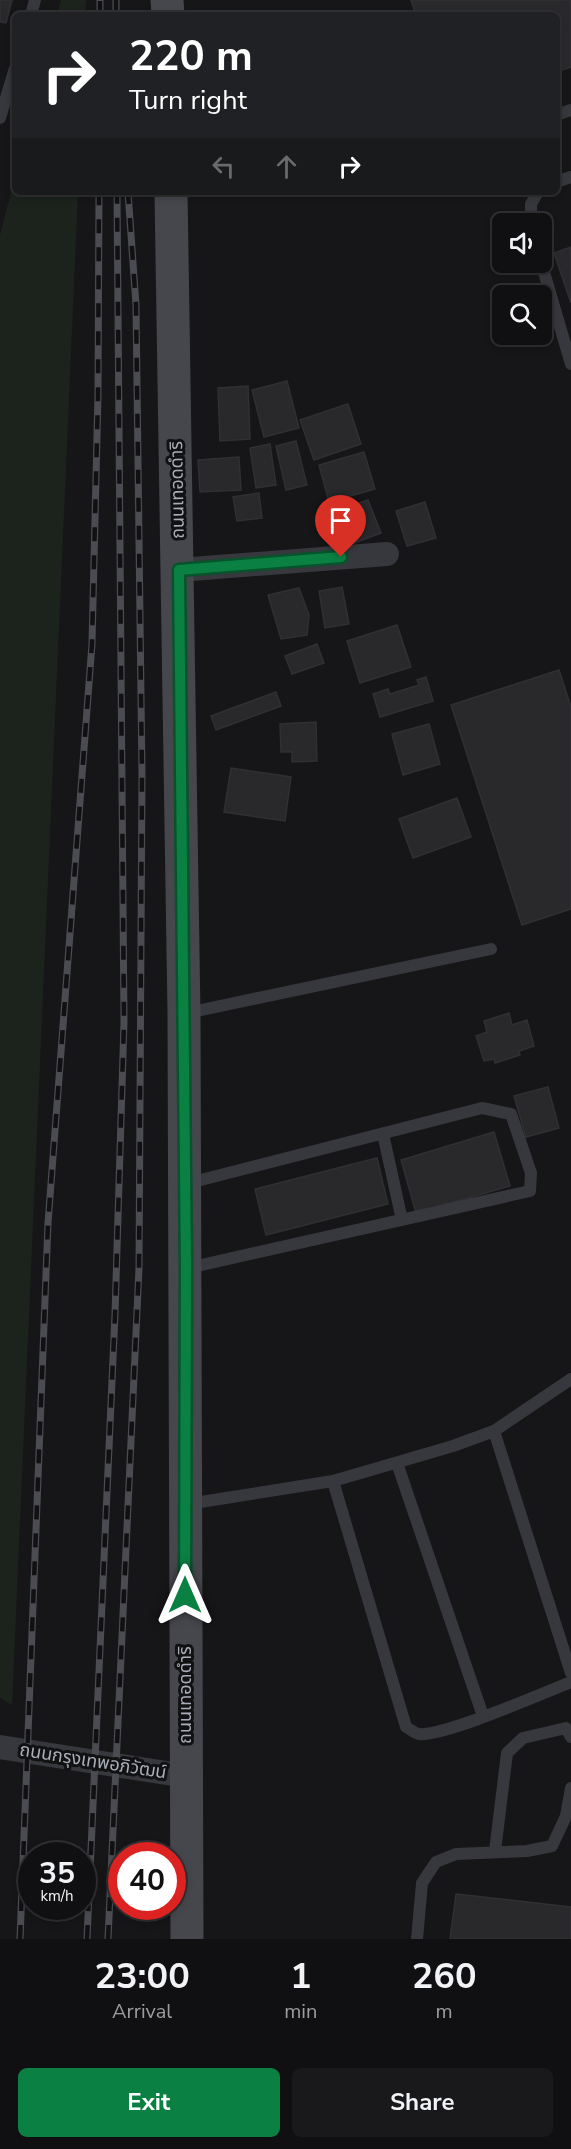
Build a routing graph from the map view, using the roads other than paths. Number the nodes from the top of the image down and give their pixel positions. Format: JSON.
{"nodes":[{"id":1,"x":12,"y":78,"type":"edge"},
{"id":2,"x":0,"y":118,"type":"edge"},
{"id":3,"x":171,"y":195,"type":"edge"},
{"id":4,"x":536,"y":195,"type":"edge"},
{"id":5,"x":531,"y":213,"type":"edge"},
{"id":6,"x":544,"y":273,"type":"edge"},
{"id":7,"x":571,"y":364,"type":"edge"},
{"id":8,"x":387,"y":554,"type":"dead end"},
{"id":9,"x":179,"y":570,"type":"junction"},
{"id":10,"x":491,"y":949,"type":"dead end"},
{"id":11,"x":184,"y":1014,"type":"junction"},
{"id":12,"x":383,"y":1134,"type":"junction"},
{"id":13,"x":185,"y":1185,"type":"junction"},
{"id":14,"x":402,"y":1220,"type":"junction"},
{"id":15,"x":186,"y":1268,"type":"junction"},
{"id":16,"x":571,"y":1379,"type":"edge"},
{"id":17,"x":494,"y":1431,"type":"junction"},
{"id":18,"x":397,"y":1463,"type":"junction"},
{"id":19,"x":333,"y":1481,"type":"junction"},
{"id":20,"x":184,"y":1505,"type":"junction"},
{"id":21,"x":571,"y":1673,"type":"edge"},
{"id":22,"x":571,"y":1682,"type":"edge"},
{"id":23,"x":483,"y":1716,"type":"junction"},
{"id":24,"x":571,"y":1737,"type":"edge"},
{"id":25,"x":0,"y":1747,"type":"edge"},
{"id":26,"x":186,"y":1776,"type":"junction"},
{"id":27,"x":571,"y":1788,"type":"edge"},
{"id":28,"x":495,"y":1851,"type":"junction"},
{"id":29,"x":187,"y":1939,"type":"edge"},
{"id":30,"x":417,"y":1939,"type":"edge"}],
"edges":[{"from":1,"to":2,"type":"lane"},
{"from":3,"to":9,"type":"street","name":"ถนนเทอดดำริ"},
{"from":4,"to":5,"type":"lane"},
{"from":6,"to":7,"type":"lane"},
{"from":8,"to":9,"type":"street"},
{"from":9,"to":11,"type":"street","name":"ถนนเทอดดำริ"},
{"from":10,"to":11,"type":"lane"},
{"from":11,"to":13,"type":"street","name":"ถนนเทอดดำริ"},
{"from":12,"to":13,"type":"lane"},
{"from":12,"to":14,"type":"lane"},
{"from":12,"to":14,"type":"lane"},
{"from":13,"to":15,"type":"street","name":"ถนนเทอดดำริ"},
{"from":14,"to":15,"type":"lane"},
{"from":15,"to":20,"type":"street","name":"ถนนเทอดดำริ"},
{"from":16,"to":17,"type":"lane"},
{"from":17,"to":18,"type":"lane"},
{"from":17,"to":21,"type":"lane"},
{"from":18,"to":19,"type":"lane"},
{"from":18,"to":23,"type":"lane"},
{"from":19,"to":20,"type":"lane"},
{"from":19,"to":23,"type":"lane"},
{"from":20,"to":26,"type":"street","name":"ถนนเทอดดำริ"},
{"from":22,"to":23,"type":"lane"},
{"from":24,"to":28,"type":"lane"},
{"from":25,"to":26,"type":"street","name":"ถนนกรุงเทพอภิวัฒน์"},
{"from":26,"to":29,"type":"street","name":"ถนนเทอดดำริ"},
{"from":27,"to":28,"type":"lane"},
{"from":28,"to":30,"type":"lane"}]}
